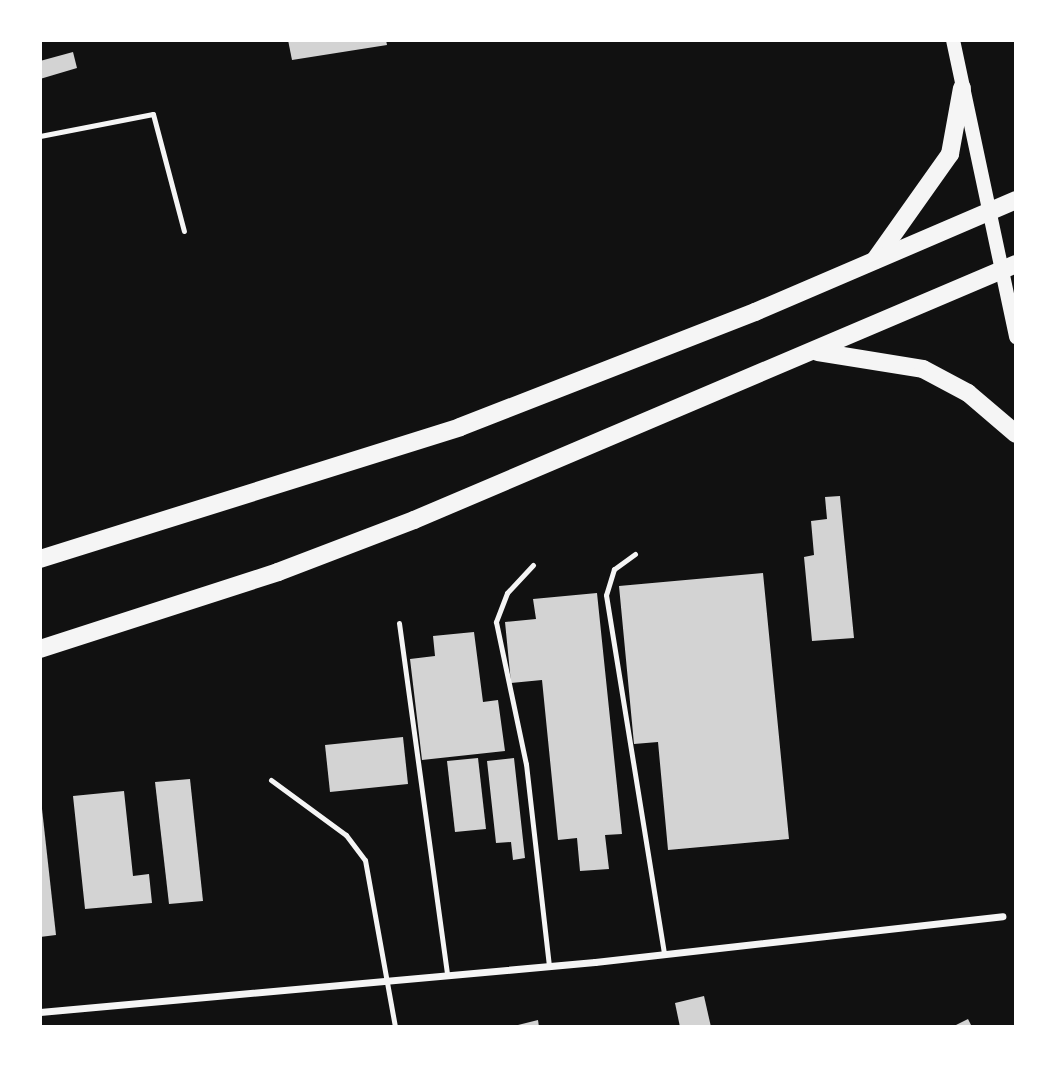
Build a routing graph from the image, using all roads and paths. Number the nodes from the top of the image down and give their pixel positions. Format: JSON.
{"nodes":[{"id":1,"x":953,"y":40,"type":"edge"},
{"id":2,"x":962,"y":88,"type":"junction"},
{"id":3,"x":40,"y":136,"type":"edge"},
{"id":4,"x":1016,"y":200,"type":"edge"},
{"id":5,"x":986,"y":215,"type":"junction"},
{"id":6,"x":184,"y":231,"type":"dead end"},
{"id":7,"x":873,"y":263,"type":"junction"},
{"id":8,"x":1008,"y":267,"type":"edge"},
{"id":9,"x":1016,"y":337,"type":"edge"},
{"id":10,"x":816,"y":352,"type":"junction"},
{"id":11,"x":1016,"y":434,"type":"edge"},
{"id":12,"x":635,"y":554,"type":"dead end"},
{"id":13,"x":40,"y":559,"type":"edge"},
{"id":14,"x":533,"y":565,"type":"dead end"},
{"id":15,"x":399,"y":623,"type":"dead end"},
{"id":16,"x":40,"y":649,"type":"edge"},
{"id":17,"x":271,"y":780,"type":"dead end"},
{"id":18,"x":1002,"y":916,"type":"dead end"},
{"id":19,"x":664,"y":954,"type":"junction"},
{"id":20,"x":549,"y":966,"type":"junction"},
{"id":21,"x":447,"y":975,"type":"junction"},
{"id":22,"x":385,"y":981,"type":"junction"},
{"id":23,"x":40,"y":1012,"type":"edge"},
{"id":24,"x":395,"y":1027,"type":"edge"}],
"edges":[{"from":1,"to":2,"type":"main road"},
{"from":2,"to":5,"type":"main road"},
{"from":2,"to":7,"type":"main road"},
{"from":3,"to":6,"type":"lane"},
{"from":4,"to":5,"type":"main road"},
{"from":5,"to":7,"type":"main road"},
{"from":5,"to":8,"type":"main road"},
{"from":7,"to":13,"type":"main road"},
{"from":8,"to":9,"type":"main road"},
{"from":8,"to":10,"type":"main road"},
{"from":10,"to":11,"type":"main road"},
{"from":10,"to":16,"type":"main road"},
{"from":12,"to":19,"type":"lane"},
{"from":14,"to":20,"type":"lane"},
{"from":15,"to":21,"type":"lane"},
{"from":17,"to":22,"type":"lane"},
{"from":18,"to":19,"type":"street"},
{"from":19,"to":20,"type":"street"},
{"from":20,"to":21,"type":"street"},
{"from":21,"to":22,"type":"street"},
{"from":22,"to":23,"type":"street"},
{"from":22,"to":24,"type":"lane"}]}
